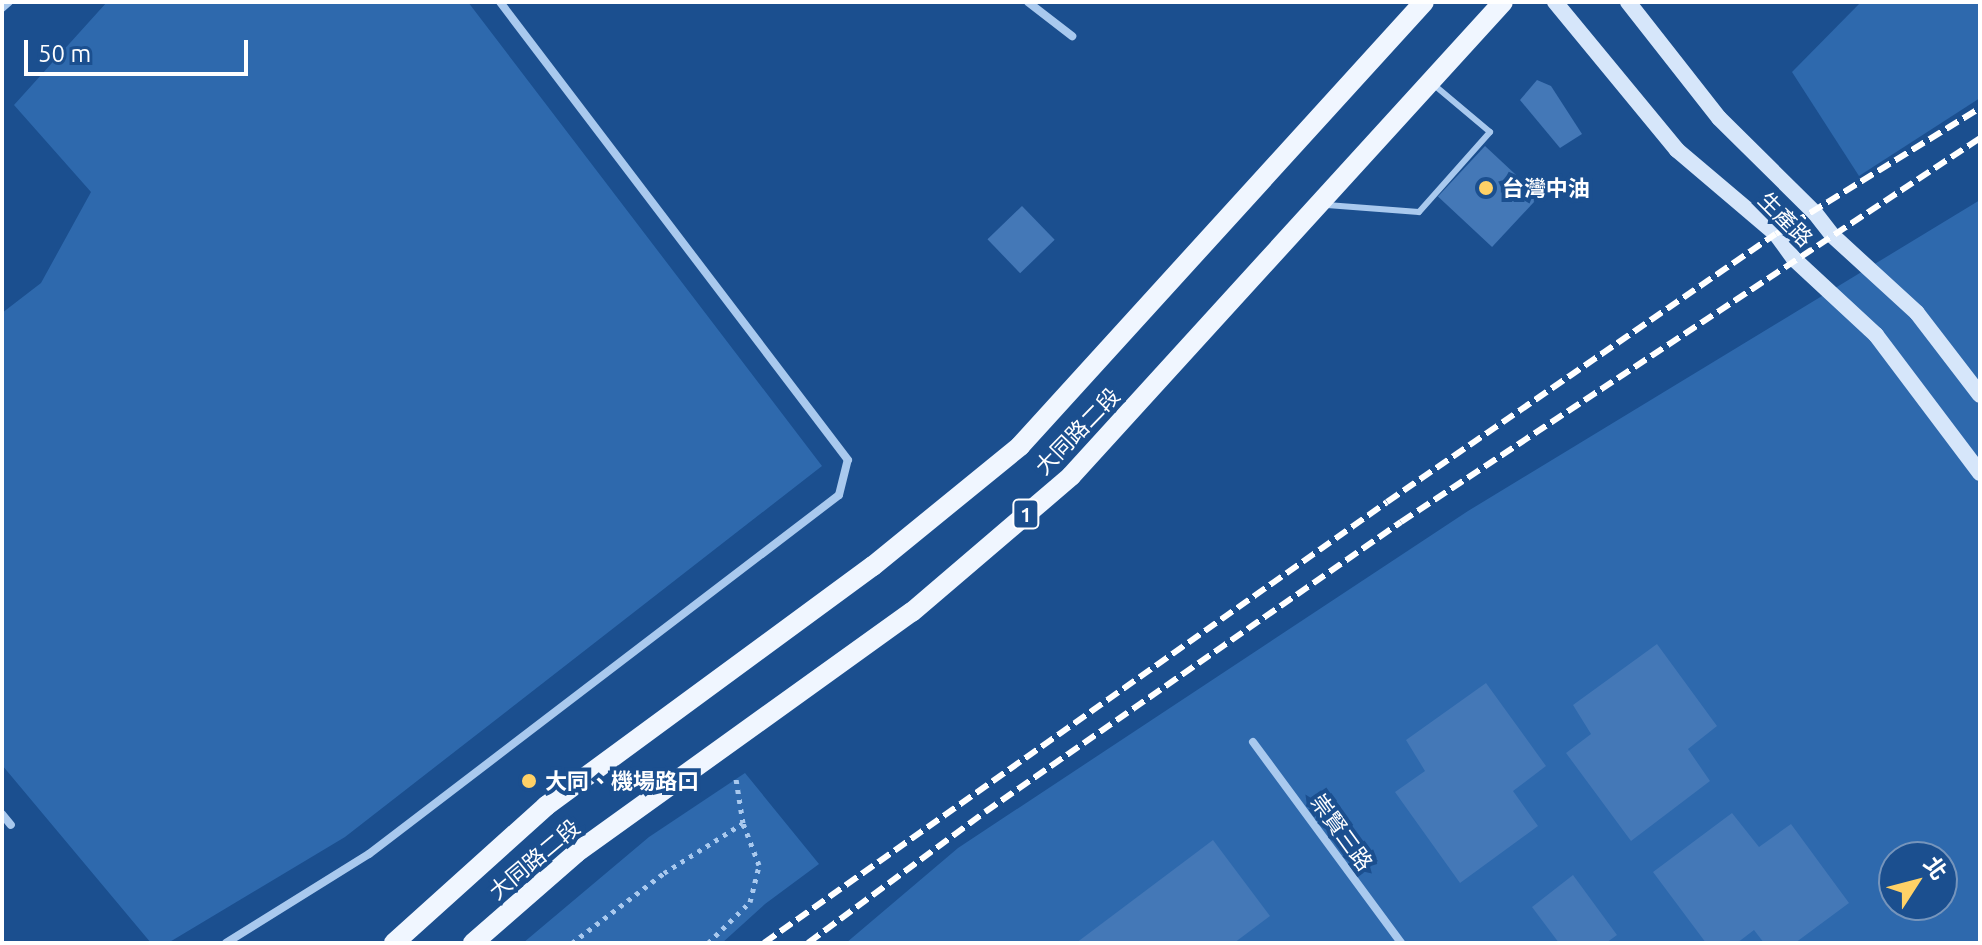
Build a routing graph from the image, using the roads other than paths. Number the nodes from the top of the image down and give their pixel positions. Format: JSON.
{"nodes":[{"id":1,"x":9,"y":2,"type":"edge"},
{"id":2,"x":500,"y":2,"type":"edge"},
{"id":3,"x":1028,"y":2,"type":"edge"},
{"id":4,"x":1424,"y":2,"type":"edge"},
{"id":5,"x":1503,"y":2,"type":"edge"},
{"id":6,"x":1555,"y":2,"type":"edge"},
{"id":7,"x":1628,"y":2,"type":"edge"},
{"id":8,"x":2,"y":8,"type":"edge"},
{"id":9,"x":1072,"y":36,"type":"dead end"},
{"id":10,"x":1431,"y":82,"type":"junction"},
{"id":11,"x":1319,"y":204,"type":"junction"},
{"id":12,"x":1980,"y":395,"type":"edge"},
{"id":13,"x":1980,"y":473,"type":"edge"},
{"id":14,"x":1253,"y":742,"type":"dead end"},
{"id":15,"x":2,"y":814,"type":"edge"},
{"id":16,"x":11,"y":825,"type":"dead end"},
{"id":17,"x":226,"y":943,"type":"edge"},
{"id":18,"x":394,"y":943,"type":"edge"},
{"id":19,"x":473,"y":943,"type":"edge"},
{"id":20,"x":1401,"y":943,"type":"edge"}],
"edges":[{"from":1,"to":8,"type":"street"},
{"from":2,"to":17,"type":"street"},
{"from":3,"to":9,"type":"street"},
{"from":4,"to":18,"type":"main road","name":"大同路二段"},
{"from":5,"to":10,"type":"main road","name":"大同路二段","number":"1"},
{"from":6,"to":13,"type":"street","name":"生產路"},
{"from":7,"to":12,"type":"street","name":"生產路"},
{"from":10,"to":11,"type":"main road","name":"大同路二段","number":"1"},
{"from":10,"to":11,"type":"lane"},
{"from":11,"to":19,"type":"main road","name":"大同路二段","number":"1"},
{"from":14,"to":20,"type":"street","name":"崇賢三路"},
{"from":15,"to":16,"type":"street"}]}
